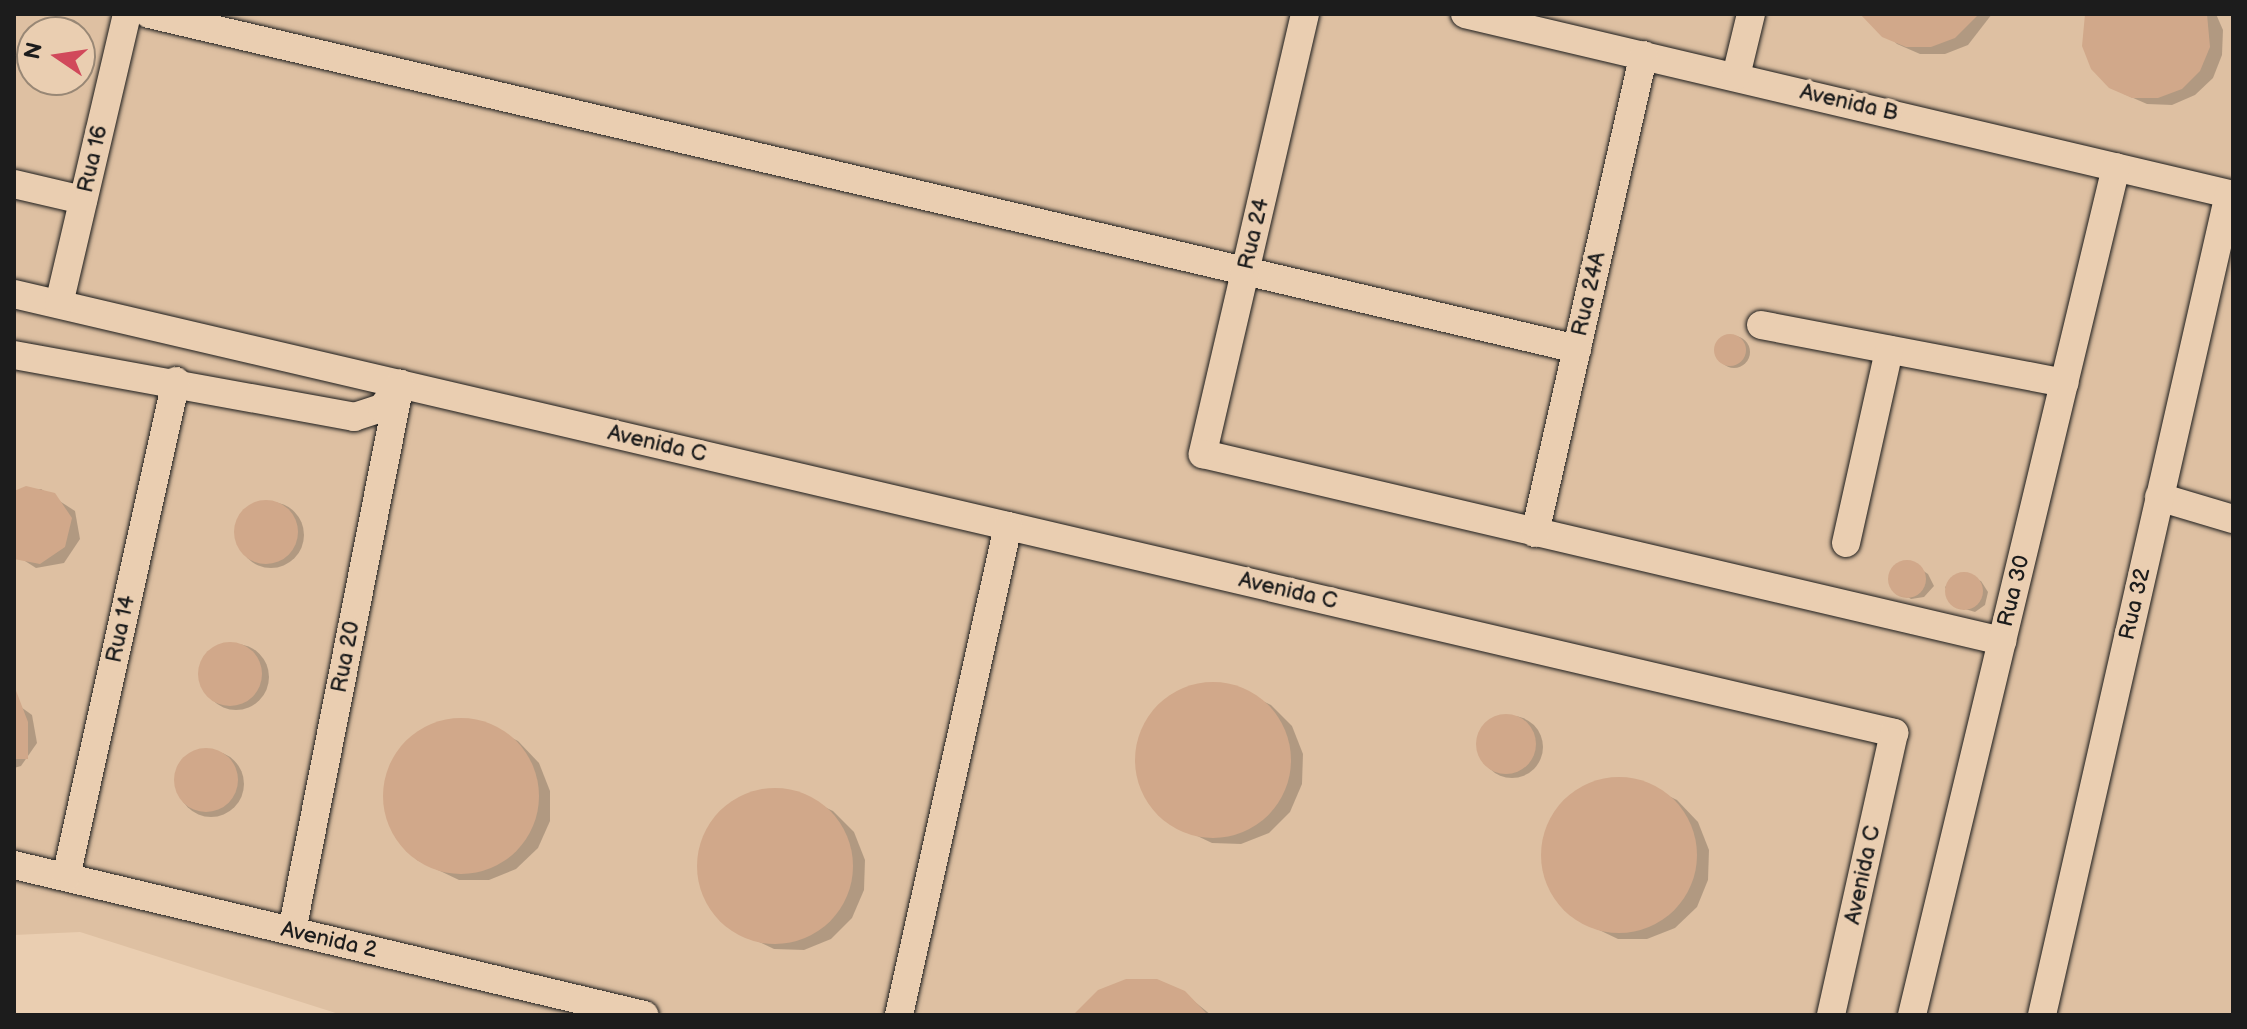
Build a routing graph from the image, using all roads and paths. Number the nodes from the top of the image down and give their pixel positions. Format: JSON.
{"nodes":[{"id":1,"x":127,"y":14,"type":"edge"},
{"id":2,"x":149,"y":14,"type":"edge"},
{"id":3,"x":1305,"y":14,"type":"edge"},
{"id":4,"x":1465,"y":14,"type":"edge"},
{"id":5,"x":1751,"y":14,"type":"edge"},
{"id":6,"x":1644,"y":55,"type":"junction"},
{"id":7,"x":1736,"y":76,"type":"junction"},
{"id":8,"x":2116,"y":167,"type":"junction"},
{"id":9,"x":14,"y":184,"type":"edge"},
{"id":10,"x":2231,"y":194,"type":"edge"},
{"id":11,"x":83,"y":200,"type":"junction"},
{"id":12,"x":1246,"y":269,"type":"junction"},
{"id":13,"x":14,"y":294,"type":"edge"},
{"id":14,"x":59,"y":304,"type":"junction"},
{"id":15,"x":1761,"y":325,"type":"dead end"},
{"id":16,"x":1577,"y":349,"type":"junction"},
{"id":17,"x":1889,"y":350,"type":"junction"},
{"id":18,"x":14,"y":355,"type":"edge"},
{"id":19,"x":176,"y":381,"type":"junction"},
{"id":20,"x":2064,"y":383,"type":"junction"},
{"id":21,"x":400,"y":384,"type":"junction"},
{"id":22,"x":2159,"y":497,"type":"junction"},
{"id":23,"x":2233,"y":519,"type":"edge"},
{"id":24,"x":1008,"y":526,"type":"junction"},
{"id":25,"x":1535,"y":533,"type":"junction"},
{"id":26,"x":1846,"y":543,"type":"dead end"},
{"id":27,"x":2002,"y":641,"type":"junction"},
{"id":28,"x":14,"y":865,"type":"edge"},
{"id":29,"x":66,"y":877,"type":"junction"},
{"id":30,"x":292,"y":931,"type":"junction"},
{"id":31,"x":644,"y":1015,"type":"edge"},
{"id":32,"x":899,"y":1015,"type":"edge"},
{"id":33,"x":1831,"y":1015,"type":"edge"},
{"id":34,"x":1912,"y":1015,"type":"edge"},
{"id":35,"x":2042,"y":1015,"type":"edge"}],
"edges":[{"from":1,"to":11,"type":"lane","name":"Rua 16"},
{"from":2,"to":12,"type":"lane"},
{"from":3,"to":12,"type":"lane","name":"Rua 24"},
{"from":4,"to":6,"type":"lane","name":"Avenida B"},
{"from":5,"to":7,"type":"lane"},
{"from":6,"to":7,"type":"lane","name":"Avenida B"},
{"from":6,"to":16,"type":"lane","name":"Rua 24A"},
{"from":7,"to":8,"type":"lane","name":"Avenida B"},
{"from":8,"to":10,"type":"lane","name":"Avenida B"},
{"from":8,"to":20,"type":"lane","name":"Rua 30"},
{"from":9,"to":11,"type":"lane"},
{"from":10,"to":22,"type":"lane","name":"Rua 32"},
{"from":11,"to":14,"type":"lane","name":"Rua 16"},
{"from":12,"to":16,"type":"lane"},
{"from":12,"to":25,"type":"lane","name":"Rua 24"},
{"from":13,"to":14,"type":"lane","name":"Avenida C"},
{"from":14,"to":21,"type":"lane","name":"Avenida C"},
{"from":15,"to":17,"type":"lane"},
{"from":16,"to":25,"type":"lane","name":"Rua 24A"},
{"from":17,"to":20,"type":"lane"},
{"from":17,"to":26,"type":"lane"},
{"from":18,"to":19,"type":"lane"},
{"from":19,"to":21,"type":"lane"},
{"from":19,"to":29,"type":"lane","name":"Rua 14"},
{"from":20,"to":27,"type":"lane","name":"Rua 30"},
{"from":21,"to":24,"type":"lane","name":"Avenida C"},
{"from":21,"to":30,"type":"lane","name":"Rua 20"},
{"from":22,"to":23,"type":"lane"},
{"from":22,"to":35,"type":"lane","name":"Rua 32"},
{"from":24,"to":32,"type":"lane"},
{"from":24,"to":33,"type":"lane","name":"Avenida C"},
{"from":25,"to":27,"type":"lane"},
{"from":27,"to":34,"type":"lane","name":"Rua 30"},
{"from":28,"to":29,"type":"lane","name":"Avenida 2"},
{"from":29,"to":30,"type":"lane","name":"Avenida 2"},
{"from":30,"to":31,"type":"lane","name":"Avenida 2"}]}
